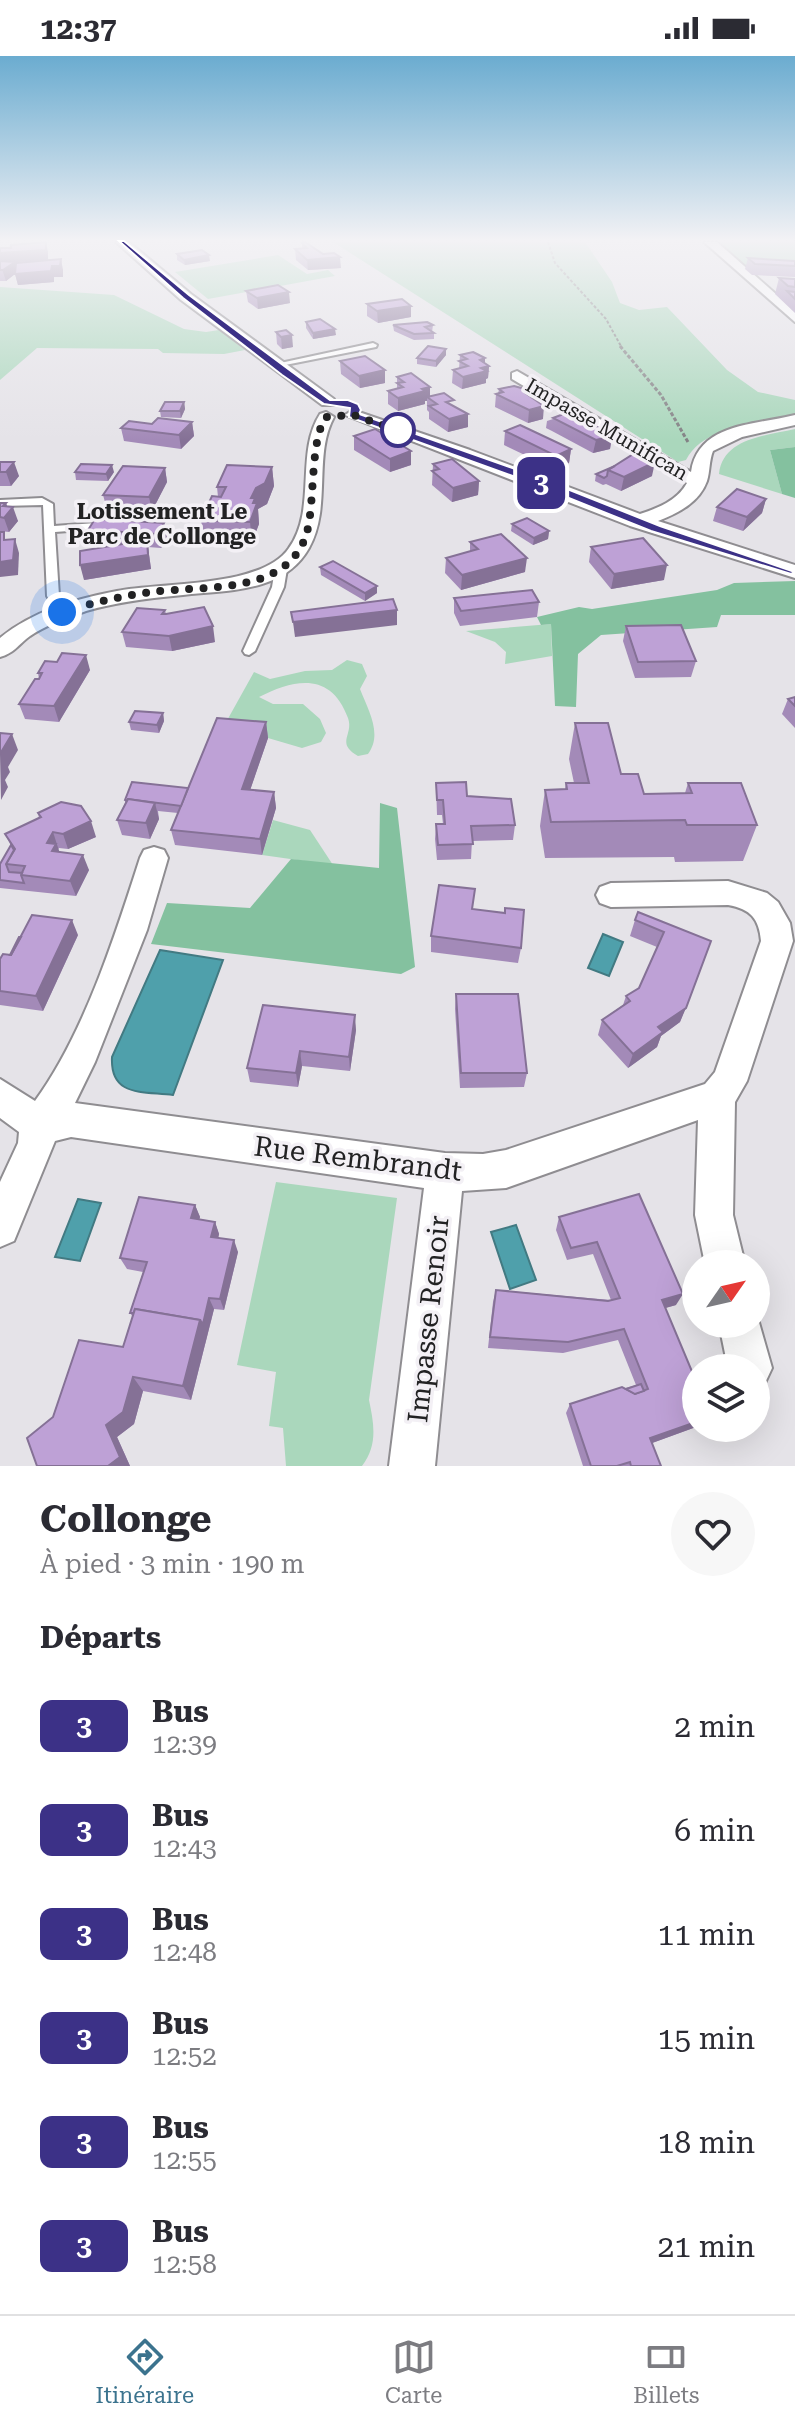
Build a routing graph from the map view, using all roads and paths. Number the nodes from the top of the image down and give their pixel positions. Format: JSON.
{"nodes":[{"id":1,"x":204,"y":308,"type":"edge"},
{"id":2,"x":596,"y":308,"type":"edge"},
{"id":3,"x":373,"y":345,"type":"dead end"},
{"id":4,"x":275,"y":365,"type":"junction"},
{"id":5,"x":517,"y":376,"type":"dead end"},
{"id":6,"x":327,"y":410,"type":"junction"},
{"id":7,"x":795,"y":420,"type":"edge"},
{"id":8,"x":700,"y":472,"type":"junction"},
{"id":9,"x":0,"y":503,"type":"edge"},
{"id":10,"x":637,"y":522,"type":"junction"},
{"id":11,"x":115,"y":525,"type":"edge"},
{"id":12,"x":51,"y":529,"type":"junction"},
{"id":13,"x":281,"y":569,"type":"junction"},
{"id":14,"x":795,"y":572,"type":"edge"},
{"id":15,"x":62,"y":612,"type":"junction"},
{"id":16,"x":0,"y":650,"type":"edge"},
{"id":17,"x":249,"y":651,"type":"dead end"},
{"id":18,"x":154,"y":858,"type":"dead end"},
{"id":19,"x":611,"y":895,"type":"dead end"},
{"id":20,"x":0,"y":1096,"type":"edge"},
{"id":21,"x":717,"y":1097,"type":"junction"},
{"id":22,"x":37,"y":1128,"type":"junction"},
{"id":23,"x":445,"y":1172,"type":"junction"},
{"id":24,"x":0,"y":1227,"type":"edge"},
{"id":25,"x":722,"y":1250,"type":"edge"},
{"id":26,"x":412,"y":1466,"type":"edge"}],
"edges":[{"from":1,"to":4,"type":"street"},
{"from":2,"to":8,"type":"path"},
{"from":3,"to":4,"type":"lane"},
{"from":4,"to":6,"type":"street"},
{"from":5,"to":8,"type":"street","name":"Impasse Munifican"},
{"from":6,"to":10,"type":"street"},
{"from":6,"to":13,"type":"street"},
{"from":7,"to":8,"type":"street"},
{"from":8,"to":10,"type":"street"},
{"from":9,"to":12,"type":"lane"},
{"from":10,"to":14,"type":"street"},
{"from":11,"to":12,"type":"lane"},
{"from":12,"to":15,"type":"lane"},
{"from":13,"to":15,"type":"street"},
{"from":13,"to":17,"type":"lane"},
{"from":15,"to":16,"type":"street"},
{"from":18,"to":22,"type":"street"},
{"from":19,"to":21,"type":"street"},
{"from":20,"to":22,"type":"street"},
{"from":21,"to":23,"type":"street","name":"Rue Rembrandt"},
{"from":21,"to":25,"type":"street"},
{"from":22,"to":23,"type":"street","name":"Rue Rembrandt"},
{"from":22,"to":24,"type":"street"},
{"from":23,"to":26,"type":"street","name":"Impasse Renoir"}]}
